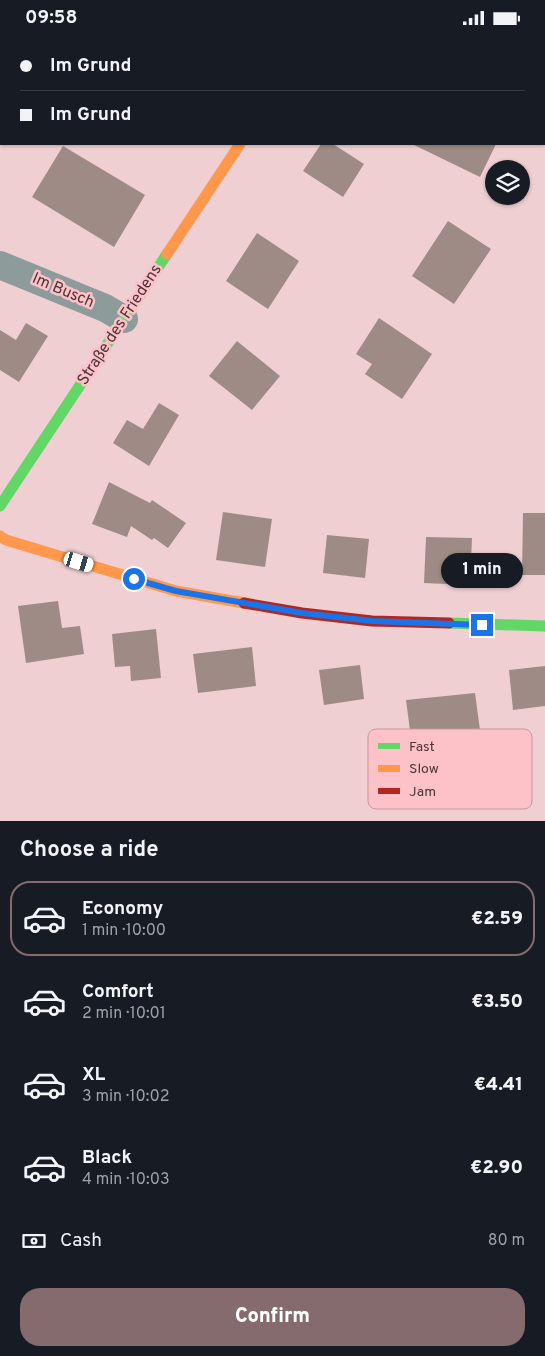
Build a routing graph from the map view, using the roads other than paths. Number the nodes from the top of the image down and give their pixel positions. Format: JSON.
{"nodes":[{"id":1,"x":239,"y":145,"type":"edge"},
{"id":2,"x":0,"y":265,"type":"edge"},
{"id":3,"x":124,"y":319,"type":"junction"},
{"id":4,"x":0,"y":506,"type":"edge"},
{"id":5,"x":0,"y":536,"type":"edge"},
{"id":6,"x":545,"y":626,"type":"edge"}],
"edges":[{"from":1,"to":3,"type":"street","name":"Straße des Friedens"},
{"from":2,"to":3,"type":"street","name":"Im Busch"},
{"from":3,"to":4,"type":"street","name":"Straße des Friedens"},
{"from":5,"to":6,"type":"street"}]}
